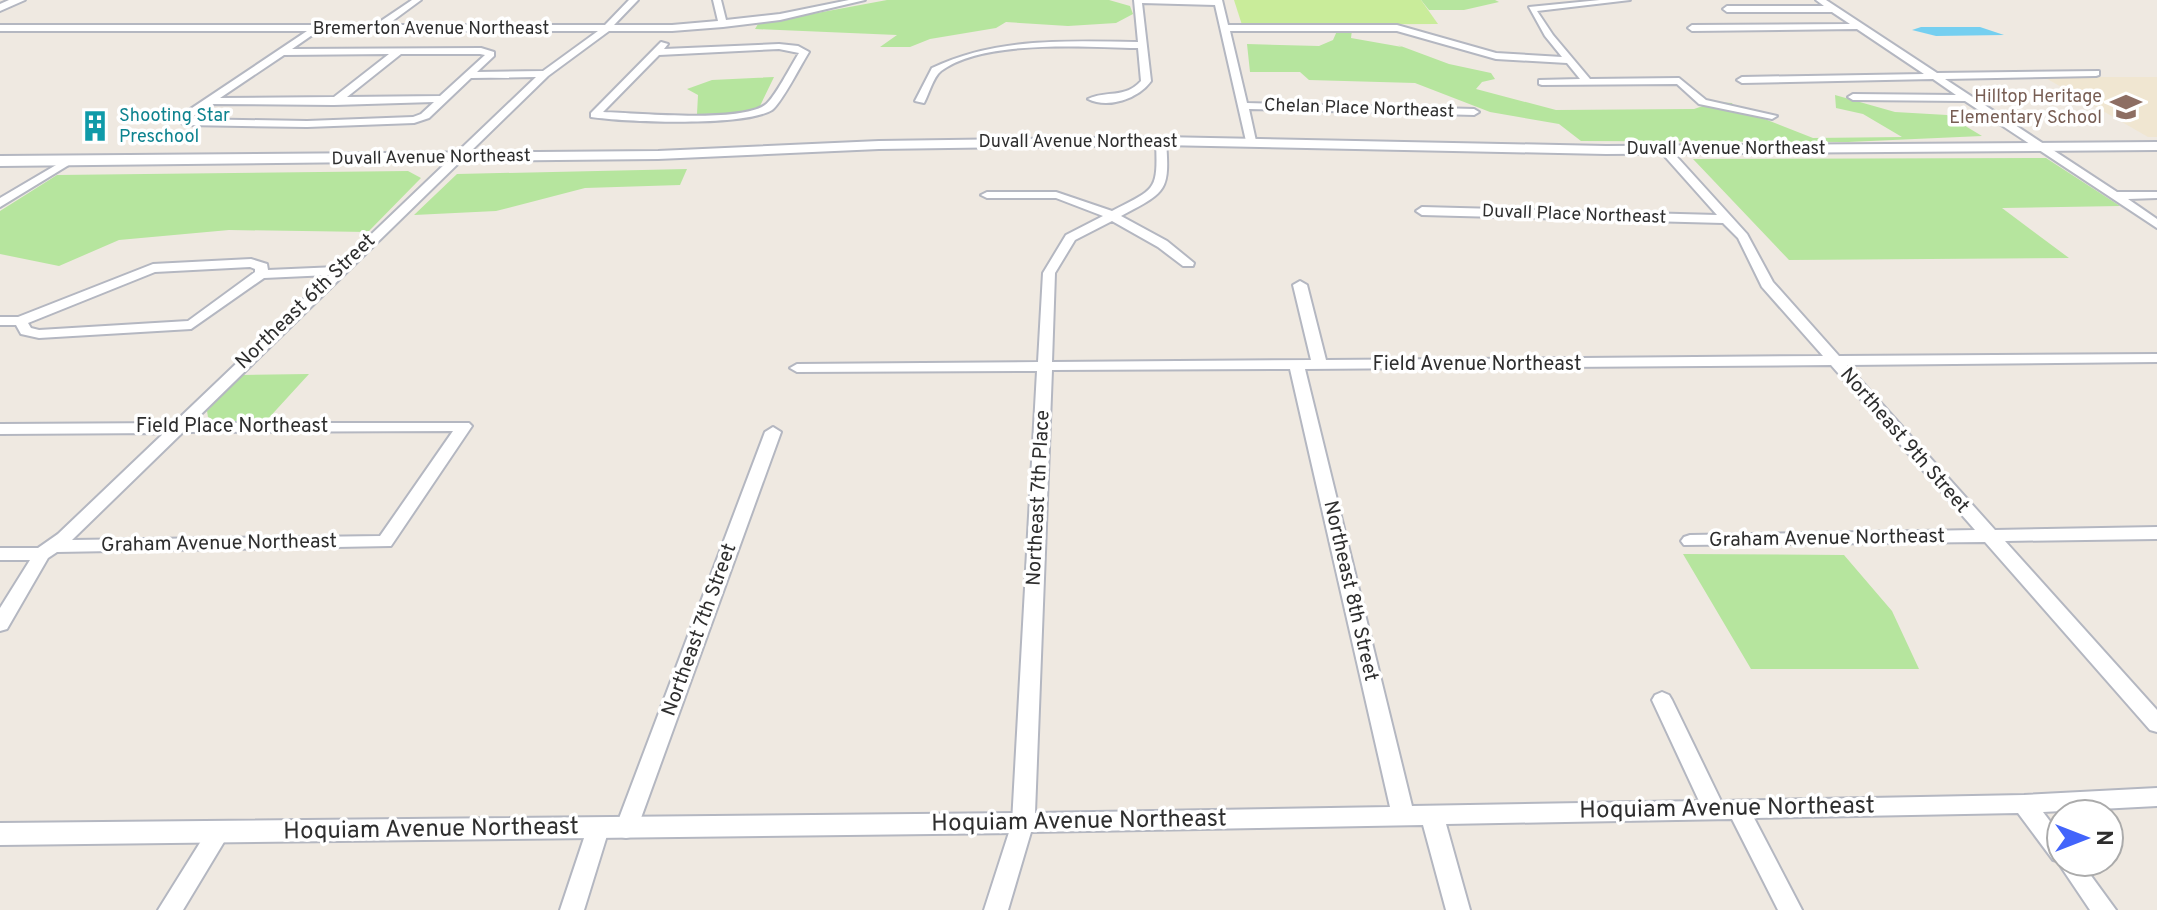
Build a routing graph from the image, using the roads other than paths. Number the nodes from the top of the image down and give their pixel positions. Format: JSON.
{"nodes":[{"id":1,"x":19,"y":0,"type":"edge"},
{"id":2,"x":417,"y":0,"type":"edge"},
{"id":3,"x":634,"y":0,"type":"edge"},
{"id":4,"x":717,"y":0,"type":"edge"},
{"id":5,"x":861,"y":0,"type":"edge"},
{"id":6,"x":1138,"y":0,"type":"edge"},
{"id":7,"x":1626,"y":0,"type":"edge"},
{"id":8,"x":1820,"y":0,"type":"edge"},
{"id":9,"x":1218,"y":1,"type":"edge"},
{"id":10,"x":1603,"y":2,"type":"edge"},
{"id":11,"x":0,"y":8,"type":"edge"},
{"id":12,"x":1727,"y":9,"type":"dead end"},
{"id":13,"x":1833,"y":9,"type":"junction"},
{"id":14,"x":723,"y":24,"type":"junction"},
{"id":15,"x":1861,"y":26,"type":"junction"},
{"id":16,"x":0,"y":28,"type":"edge"},
{"id":17,"x":607,"y":28,"type":"junction"},
{"id":18,"x":672,"y":28,"type":"junction"},
{"id":19,"x":1225,"y":28,"type":"junction"},
{"id":20,"x":1692,"y":28,"type":"dead end"},
{"id":21,"x":376,"y":29,"type":"junction"},
{"id":22,"x":314,"y":30,"type":"junction"},
{"id":23,"x":1143,"y":45,"type":"junction"},
{"id":24,"x":399,"y":51,"type":"junction"},
{"id":25,"x":283,"y":52,"type":"junction"},
{"id":26,"x":656,"y":52,"type":"junction"},
{"id":27,"x":1569,"y":60,"type":"junction"},
{"id":28,"x":2096,"y":73,"type":"dead end"},
{"id":29,"x":545,"y":74,"type":"junction"},
{"id":30,"x":1933,"y":74,"type":"junction"},
{"id":31,"x":472,"y":75,"type":"junction"},
{"id":32,"x":1742,"y":80,"type":"dead end"},
{"id":33,"x":1542,"y":82,"type":"dead end"},
{"id":34,"x":1588,"y":82,"type":"junction"},
{"id":35,"x":1853,"y":97,"type":"dead end"},
{"id":36,"x":1966,"y":98,"type":"junction"},
{"id":37,"x":445,"y":99,"type":"junction"},
{"id":38,"x":1093,"y":99,"type":"dead end"},
{"id":39,"x":338,"y":100,"type":"junction"},
{"id":40,"x":210,"y":101,"type":"junction"},
{"id":41,"x":920,"y":101,"type":"dead end"},
{"id":42,"x":1243,"y":106,"type":"junction"},
{"id":43,"x":1474,"y":112,"type":"dead end"},
{"id":44,"x":1772,"y":116,"type":"dead end"},
{"id":45,"x":307,"y":124,"type":"junction"},
{"id":46,"x":1161,"y":141,"type":"junction"},
{"id":47,"x":1251,"y":141,"type":"junction"},
{"id":48,"x":2157,"y":146,"type":"edge"},
{"id":49,"x":2040,"y":147,"type":"junction"},
{"id":50,"x":1664,"y":149,"type":"junction"},
{"id":51,"x":461,"y":158,"type":"junction"},
{"id":52,"x":0,"y":161,"type":"edge"},
{"id":53,"x":68,"y":161,"type":"junction"},
{"id":54,"x":987,"y":195,"type":"dead end"},
{"id":55,"x":2157,"y":195,"type":"edge"},
{"id":56,"x":2115,"y":196,"type":"junction"},
{"id":57,"x":0,"y":203,"type":"edge"},
{"id":58,"x":1422,"y":211,"type":"dead end"},
{"id":59,"x":1108,"y":215,"type":"junction"},
{"id":60,"x":1727,"y":219,"type":"junction"},
{"id":61,"x":2157,"y":224,"type":"edge"},
{"id":62,"x":1188,"y":263,"type":"dead end"},
{"id":63,"x":340,"y":271,"type":"junction"},
{"id":64,"x":261,"y":274,"type":"junction"},
{"id":65,"x":1300,"y":285,"type":"dead end"},
{"id":66,"x":0,"y":321,"type":"edge"},
{"id":67,"x":20,"y":321,"type":"junction"},
{"id":68,"x":2157,"y":358,"type":"edge"},
{"id":69,"x":1835,"y":361,"type":"junction"},
{"id":70,"x":1297,"y":366,"type":"junction"},
{"id":71,"x":1320,"y":366,"type":"junction"},
{"id":72,"x":797,"y":368,"type":"dead end"},
{"id":73,"x":1045,"y":368,"type":"junction"},
{"id":74,"x":175,"y":428,"type":"junction"},
{"id":75,"x":0,"y":429,"type":"edge"},
{"id":76,"x":773,"y":432,"type":"dead end"},
{"id":77,"x":2157,"y":533,"type":"edge"},
{"id":78,"x":1987,"y":536,"type":"junction"},
{"id":79,"x":1690,"y":541,"type":"dead end"},
{"id":80,"x":385,"y":542,"type":"joint"},
{"id":81,"x":47,"y":550,"type":"junction"},
{"id":82,"x":0,"y":554,"type":"edge"},
{"id":83,"x":0,"y":624,"type":"edge"},
{"id":84,"x":1662,"y":700,"type":"dead end"},
{"id":85,"x":2157,"y":724,"type":"edge"},
{"id":86,"x":2157,"y":797,"type":"edge"},
{"id":87,"x":2024,"y":804,"type":"junction"},
{"id":88,"x":1738,"y":808,"type":"junction"},
{"id":89,"x":1714,"y":809,"type":"junction"},
{"id":90,"x":1432,"y":815,"type":"junction"},
{"id":91,"x":1403,"y":816,"type":"junction"},
{"id":92,"x":1023,"y":823,"type":"junction"},
{"id":93,"x":598,"y":829,"type":"junction"},
{"id":94,"x":626,"y":829,"type":"junction"},
{"id":95,"x":219,"y":832,"type":"junction"},
{"id":96,"x":2045,"y":832,"type":"edge"},
{"id":97,"x":0,"y":834,"type":"edge"},
{"id":98,"x":2080,"y":878,"type":"edge"},
{"id":99,"x":170,"y":910,"type":"edge"},
{"id":100,"x":572,"y":910,"type":"edge"},
{"id":101,"x":996,"y":910,"type":"edge"},
{"id":102,"x":1458,"y":910,"type":"edge"},
{"id":103,"x":1790,"y":910,"type":"edge"},
{"id":104,"x":2104,"y":910,"type":"edge"}],
"edges":[{"from":1,"to":11,"type":"main road"},
{"from":2,"to":21,"type":"street"},
{"from":3,"to":17,"type":"street","name":"Northeast 6th Street"},
{"from":4,"to":14,"type":"street"},
{"from":5,"to":14,"type":"street","name":"Bremerton Avenue Northeast"},
{"from":6,"to":9,"type":"street"},
{"from":6,"to":23,"type":"street"},
{"from":7,"to":10,"type":"street"},
{"from":8,"to":13,"type":"street"},
{"from":9,"to":19,"type":"street"},
{"from":10,"to":27,"type":"street"},
{"from":12,"to":13,"type":"street"},
{"from":13,"to":15,"type":"street"},
{"from":14,"to":18,"type":"street","name":"Bremerton Avenue Northeast"},
{"from":15,"to":20,"type":"street"},
{"from":15,"to":30,"type":"street"},
{"from":16,"to":22,"type":"street","name":"Bremerton Avenue Northeast"},
{"from":17,"to":18,"type":"street","name":"Bremerton Avenue Northeast"},
{"from":17,"to":21,"type":"street","name":"Bremerton Avenue Northeast"},
{"from":17,"to":29,"type":"street","name":"Northeast 6th Street"},
{"from":18,"to":26,"type":"street"},
{"from":19,"to":27,"type":"street"},
{"from":19,"to":42,"type":"street"},
{"from":21,"to":22,"type":"street","name":"Bremerton Avenue Northeast"},
{"from":22,"to":25,"type":"street"},
{"from":23,"to":38,"type":"street"},
{"from":23,"to":41,"type":"street"},
{"from":24,"to":25,"type":"street"},
{"from":24,"to":31,"type":"street"},
{"from":24,"to":39,"type":"street"},
{"from":25,"to":40,"type":"street"},
{"from":26,"to":26,"type":"street"},
{"from":27,"to":34,"type":"street"},
{"from":28,"to":30,"type":"street"},
{"from":29,"to":31,"type":"street"},
{"from":29,"to":51,"type":"street","name":"Northeast 6th Street"},
{"from":30,"to":32,"type":"street"},
{"from":30,"to":36,"type":"street"},
{"from":31,"to":37,"type":"street"},
{"from":33,"to":34,"type":"street"},
{"from":34,"to":44,"type":"street"},
{"from":35,"to":36,"type":"street"},
{"from":36,"to":49,"type":"street"},
{"from":37,"to":39,"type":"street"},
{"from":37,"to":45,"type":"street"},
{"from":39,"to":40,"type":"street"},
{"from":39,"to":45,"type":"street"},
{"from":40,"to":45,"type":"street"},
{"from":42,"to":43,"type":"street","name":"Chelan Place Northeast"},
{"from":42,"to":47,"type":"street"},
{"from":46,"to":47,"type":"main road","name":"Duvall Avenue Northeast"},
{"from":46,"to":51,"type":"main road","name":"Duvall Avenue Northeast"},
{"from":46,"to":59,"type":"street","name":"Northeast 7th Place"},
{"from":47,"to":50,"type":"main road","name":"Duvall Avenue Northeast"},
{"from":48,"to":49,"type":"main road","name":"Duvall Avenue Northeast"},
{"from":49,"to":50,"type":"main road","name":"Duvall Avenue Northeast"},
{"from":49,"to":56,"type":"street"},
{"from":50,"to":60,"type":"street","name":"Northeast 9th Street"},
{"from":51,"to":53,"type":"main road","name":"Duvall Avenue Northeast"},
{"from":51,"to":63,"type":"street","name":"Northeast 6th Street"},
{"from":52,"to":53,"type":"main road","name":"Duvall Avenue Northeast"},
{"from":53,"to":57,"type":"street"},
{"from":54,"to":59,"type":"street"},
{"from":55,"to":56,"type":"street"},
{"from":56,"to":61,"type":"street"},
{"from":58,"to":60,"type":"street","name":"Duvall Place Northeast"},
{"from":59,"to":62,"type":"street"},
{"from":59,"to":73,"type":"street","name":"Northeast 7th Place"},
{"from":60,"to":69,"type":"street","name":"Northeast 9th Street"},
{"from":63,"to":64,"type":"street"},
{"from":63,"to":74,"type":"street","name":"Northeast 6th Street"},
{"from":64,"to":67,"type":"street"},
{"from":64,"to":67,"type":"street"},
{"from":65,"to":71,"type":"street"},
{"from":66,"to":67,"type":"street"},
{"from":68,"to":69,"type":"street","name":"Field Avenue Northeast"},
{"from":69,"to":71,"type":"street","name":"Field Avenue Northeast"},
{"from":69,"to":78,"type":"street","name":"Northeast 9th Street"},
{"from":70,"to":71,"type":"street","name":"Field Avenue Northeast"},
{"from":70,"to":73,"type":"street","name":"Field Avenue Northeast"},
{"from":70,"to":91,"type":"street","name":"Northeast 8th Street"},
{"from":72,"to":73,"type":"street","name":"Field Avenue Northeast"},
{"from":73,"to":92,"type":"street","name":"Northeast 7th Place"},
{"from":74,"to":75,"type":"street","name":"Field Place Northeast"},
{"from":74,"to":80,"type":"street","name":"Field Place Northeast"},
{"from":74,"to":81,"type":"street","name":"Northeast 6th Street"},
{"from":76,"to":94,"type":"street","name":"Northeast 7th Street"},
{"from":77,"to":78,"type":"street","name":"Graham Avenue Northeast"},
{"from":78,"to":79,"type":"street","name":"Graham Avenue Northeast"},
{"from":78,"to":85,"type":"street","name":"Northeast 9th Street"},
{"from":80,"to":81,"type":"street","name":"Graham Avenue Northeast"},
{"from":81,"to":82,"type":"street","name":"Graham Avenue Northeast"},
{"from":81,"to":83,"type":"street","name":"Northeast 6th Street"},
{"from":84,"to":89,"type":"street"},
{"from":86,"to":87,"type":"street","name":"Hoquiam Avenue Northeast"},
{"from":87,"to":88,"type":"street","name":"Hoquiam Avenue Northeast"},
{"from":87,"to":96,"type":"street"},
{"from":88,"to":89,"type":"street","name":"Hoquiam Avenue Northeast"},
{"from":88,"to":103,"type":"street"},
{"from":89,"to":90,"type":"street","name":"Hoquiam Avenue Northeast"},
{"from":90,"to":91,"type":"street","name":"Hoquiam Avenue Northeast"},
{"from":90,"to":102,"type":"street"},
{"from":91,"to":92,"type":"street","name":"Hoquiam Avenue Northeast"},
{"from":92,"to":94,"type":"street","name":"Hoquiam Avenue Northeast"},
{"from":92,"to":101,"type":"street","name":"Northeast 7th Place"},
{"from":93,"to":94,"type":"street","name":"Hoquiam Avenue Northeast"},
{"from":93,"to":95,"type":"street","name":"Hoquiam Avenue Northeast"},
{"from":93,"to":100,"type":"street"},
{"from":95,"to":97,"type":"street","name":"Hoquiam Avenue Northeast"},
{"from":95,"to":99,"type":"street"},
{"from":98,"to":104,"type":"street"}]}
